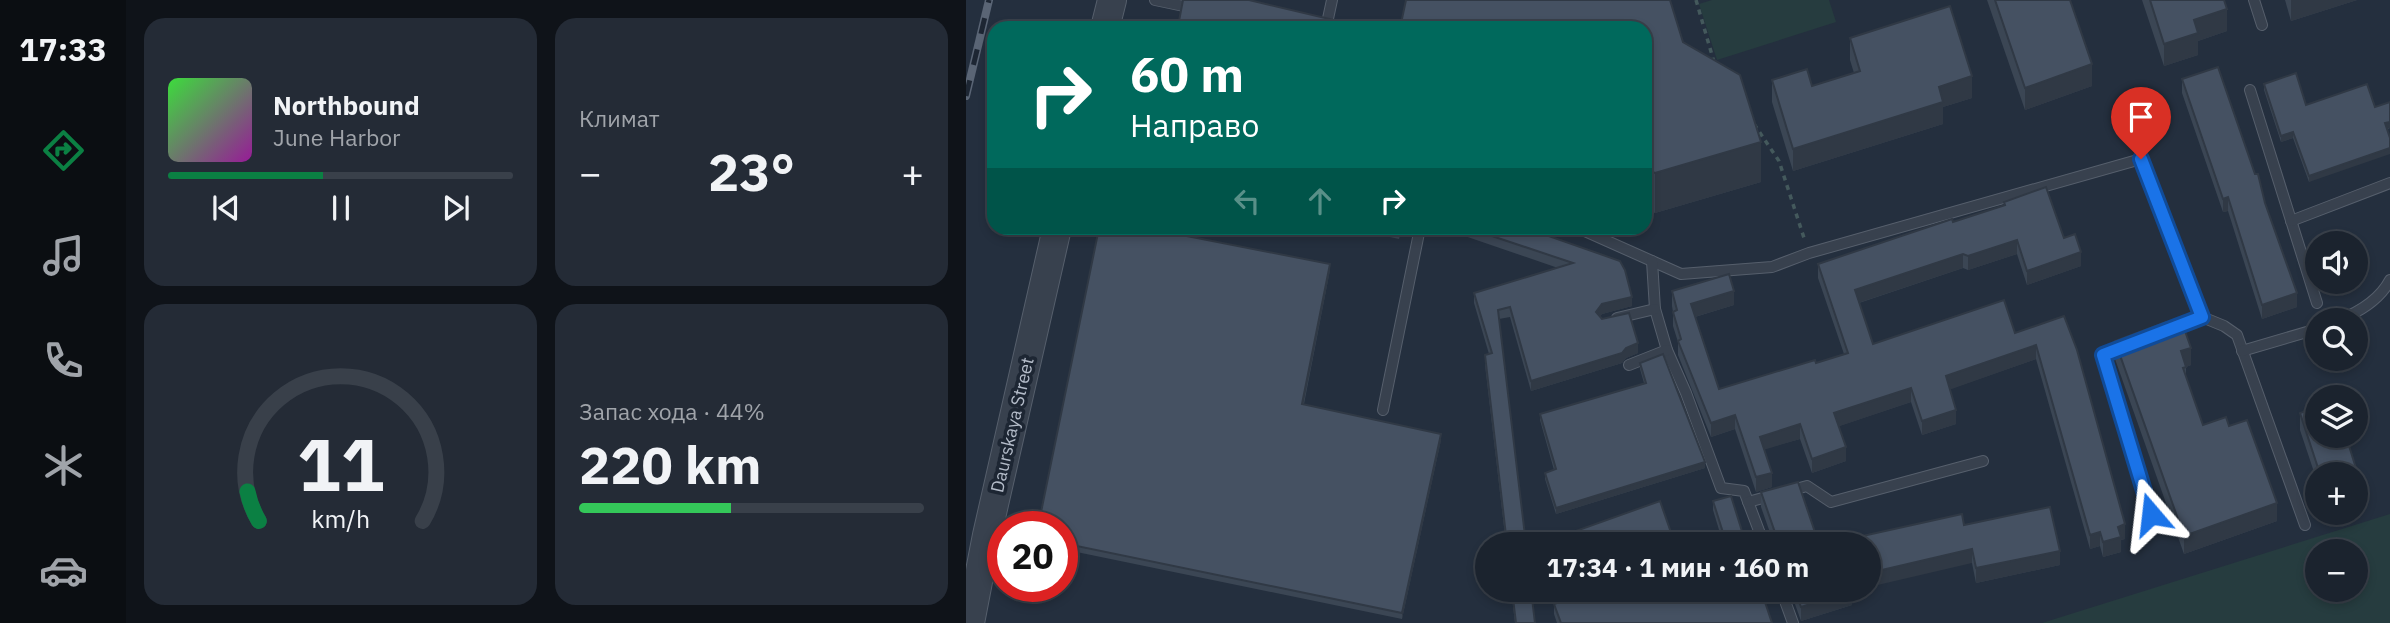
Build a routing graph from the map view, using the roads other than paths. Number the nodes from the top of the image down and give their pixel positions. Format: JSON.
{"nodes":[{"id":1,"x":1112,"y":0,"type":"edge"},
{"id":2,"x":1155,"y":0,"type":"edge"},
{"id":3,"x":1332,"y":0,"type":"edge"},
{"id":4,"x":2254,"y":0,"type":"edge"},
{"id":5,"x":1209,"y":11,"type":"edge"},
{"id":6,"x":1107,"y":21,"type":"edge"},
{"id":7,"x":1328,"y":21,"type":"edge"},
{"id":8,"x":2262,"y":25,"type":"dead end"},
{"id":9,"x":2249,"y":90,"type":"dead end"},
{"id":10,"x":2390,"y":183,"type":"edge"},
{"id":11,"x":2291,"y":221,"type":"junction"},
{"id":12,"x":1055,"y":235,"type":"edge"},
{"id":13,"x":1419,"y":235,"type":"edge"},
{"id":14,"x":1593,"y":235,"type":"edge"},
{"id":15,"x":1652,"y":261,"type":"junction"},
{"id":16,"x":2390,"y":280,"type":"edge"},
{"id":17,"x":2317,"y":303,"type":"dead end"},
{"id":18,"x":2364,"y":308,"type":"edge"},
{"id":19,"x":1655,"y":309,"type":"junction"},
{"id":20,"x":2202,"y":317,"type":"junction"},
{"id":21,"x":1604,"y":321,"type":"edge"},
{"id":22,"x":2305,"y":333,"type":"edge"},
{"id":23,"x":1667,"y":350,"type":"junction"},
{"id":24,"x":2242,"y":351,"type":"junction"},
{"id":25,"x":1629,"y":365,"type":"dead end"},
{"id":26,"x":1383,"y":410,"type":"dead end"},
{"id":27,"x":1983,"y":461,"type":"dead end"},
{"id":28,"x":1748,"y":502,"type":"junction"},
{"id":29,"x":2151,"y":514,"type":"dead end"},
{"id":30,"x":2305,"y":525,"type":"dead end"},
{"id":31,"x":1759,"y":532,"type":"edge"},
{"id":32,"x":1785,"y":602,"type":"edge"},
{"id":33,"x":970,"y":623,"type":"edge"},
{"id":34,"x":1793,"y":623,"type":"edge"}],
"edges":[{"from":1,"to":6,"type":"street"},
{"from":2,"to":5,"type":"lane"},
{"from":3,"to":7,"type":"lane"},
{"from":4,"to":8,"type":"lane"},
{"from":9,"to":11,"type":"lane"},
{"from":10,"to":11,"type":"lane"},
{"from":11,"to":17,"type":"lane"},
{"from":12,"to":33,"type":"street","name":"Daurskaya Street"},
{"from":13,"to":26,"type":"lane"},
{"from":14,"to":15,"type":"lane"},
{"from":15,"to":19,"type":"lane"},
{"from":15,"to":20,"type":"lane"},
{"from":16,"to":18,"type":"lane"},
{"from":19,"to":21,"type":"lane"},
{"from":19,"to":23,"type":"lane"},
{"from":20,"to":24,"type":"lane"},
{"from":20,"to":29,"type":"lane"},
{"from":22,"to":24,"type":"lane"},
{"from":23,"to":25,"type":"lane"},
{"from":23,"to":28,"type":"lane"},
{"from":24,"to":30,"type":"lane"},
{"from":27,"to":28,"type":"lane"},
{"from":28,"to":31,"type":"lane"},
{"from":32,"to":34,"type":"lane"}]}
